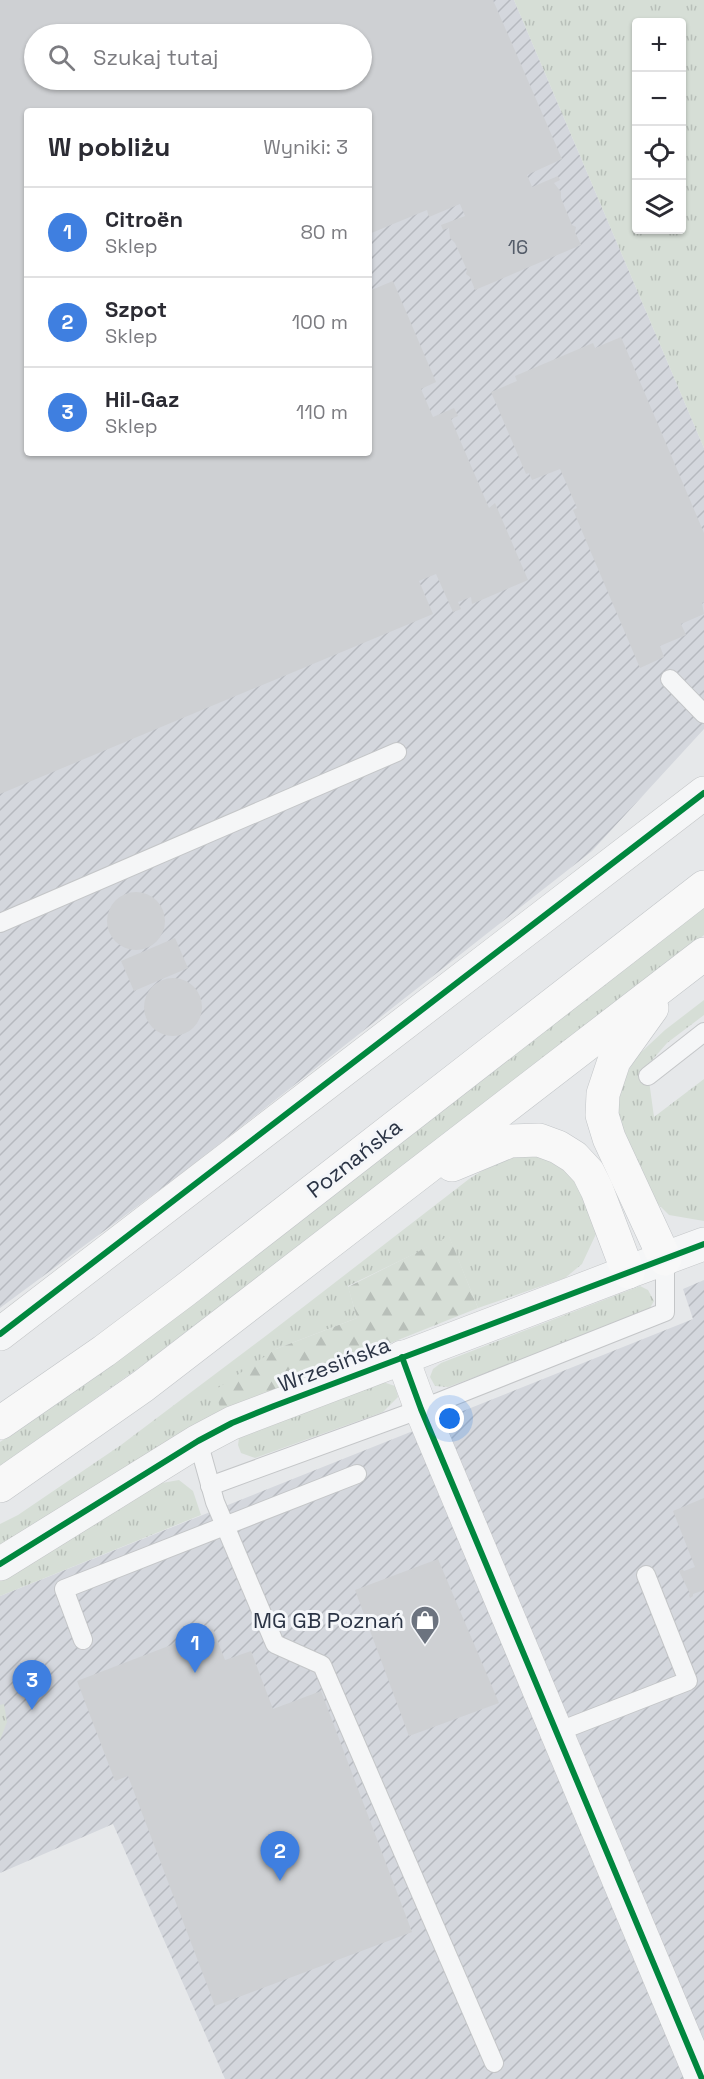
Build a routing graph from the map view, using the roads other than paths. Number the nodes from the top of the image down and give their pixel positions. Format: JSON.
{"nodes":[{"id":1,"x":670,"y":679,"type":"dead end"},
{"id":2,"x":704,"y":714,"type":"edge"},
{"id":3,"x":398,"y":752,"type":"dead end"},
{"id":4,"x":704,"y":793,"type":"edge"},
{"id":5,"x":704,"y":887,"type":"edge"},
{"id":6,"x":0,"y":923,"type":"edge"},
{"id":7,"x":704,"y":954,"type":"edge"},
{"id":8,"x":672,"y":979,"type":"junction"},
{"id":9,"x":704,"y":1032,"type":"edge"},
{"id":10,"x":648,"y":1076,"type":"dead end"},
{"id":11,"x":404,"y":1186,"type":"junction"},
{"id":12,"x":704,"y":1244,"type":"edge"},
{"id":13,"x":664,"y":1258,"type":"junction"},
{"id":14,"x":628,"y":1272,"type":"junction"},
{"id":15,"x":0,"y":1334,"type":"edge"},
{"id":16,"x":402,"y":1357,"type":"junction"},
{"id":17,"x":421,"y":1409,"type":"junction"},
{"id":18,"x":0,"y":1423,"type":"edge"},
{"id":19,"x":198,"y":1441,"type":"junction"},
{"id":20,"x":357,"y":1474,"type":"dead end"},
{"id":21,"x":0,"y":1486,"type":"edge"},
{"id":22,"x":210,"y":1486,"type":"junction"},
{"id":23,"x":226,"y":1526,"type":"junction"},
{"id":24,"x":0,"y":1564,"type":"edge"},
{"id":25,"x":646,"y":1575,"type":"dead end"},
{"id":26,"x":83,"y":1640,"type":"dead end"},
{"id":27,"x":557,"y":1732,"type":"junction"},
{"id":28,"x":494,"y":2063,"type":"dead end"},
{"id":29,"x":702,"y":2074,"type":"edge"}],
"edges":[{"from":1,"to":2,"type":"lane"},
{"from":3,"to":6,"type":"lane"},
{"from":4,"to":15,"type":"street"},
{"from":5,"to":18,"type":"main road","name":"Poznańska"},
{"from":7,"to":8,"type":"main road"},
{"from":8,"to":11,"type":"main road"},
{"from":8,"to":13,"type":"main road"},
{"from":9,"to":10,"type":"lane"},
{"from":11,"to":14,"type":"main road"},
{"from":11,"to":21,"type":"main road"},
{"from":12,"to":13,"type":"street","name":"Wrzesińska"},
{"from":13,"to":14,"type":"street","name":"Wrzesińska"},
{"from":13,"to":17,"type":"lane"},
{"from":14,"to":16,"type":"street","name":"Wrzesińska"},
{"from":16,"to":17,"type":"street"},
{"from":16,"to":19,"type":"street","name":"Wrzesińska"},
{"from":17,"to":22,"type":"lane"},
{"from":17,"to":27,"type":"street"},
{"from":19,"to":22,"type":"lane"},
{"from":19,"to":24,"type":"street","name":"Wrzesińska"},
{"from":20,"to":23,"type":"lane"},
{"from":22,"to":23,"type":"lane"},
{"from":23,"to":26,"type":"lane"},
{"from":23,"to":28,"type":"lane"},
{"from":25,"to":27,"type":"lane"},
{"from":27,"to":29,"type":"street"}]}
